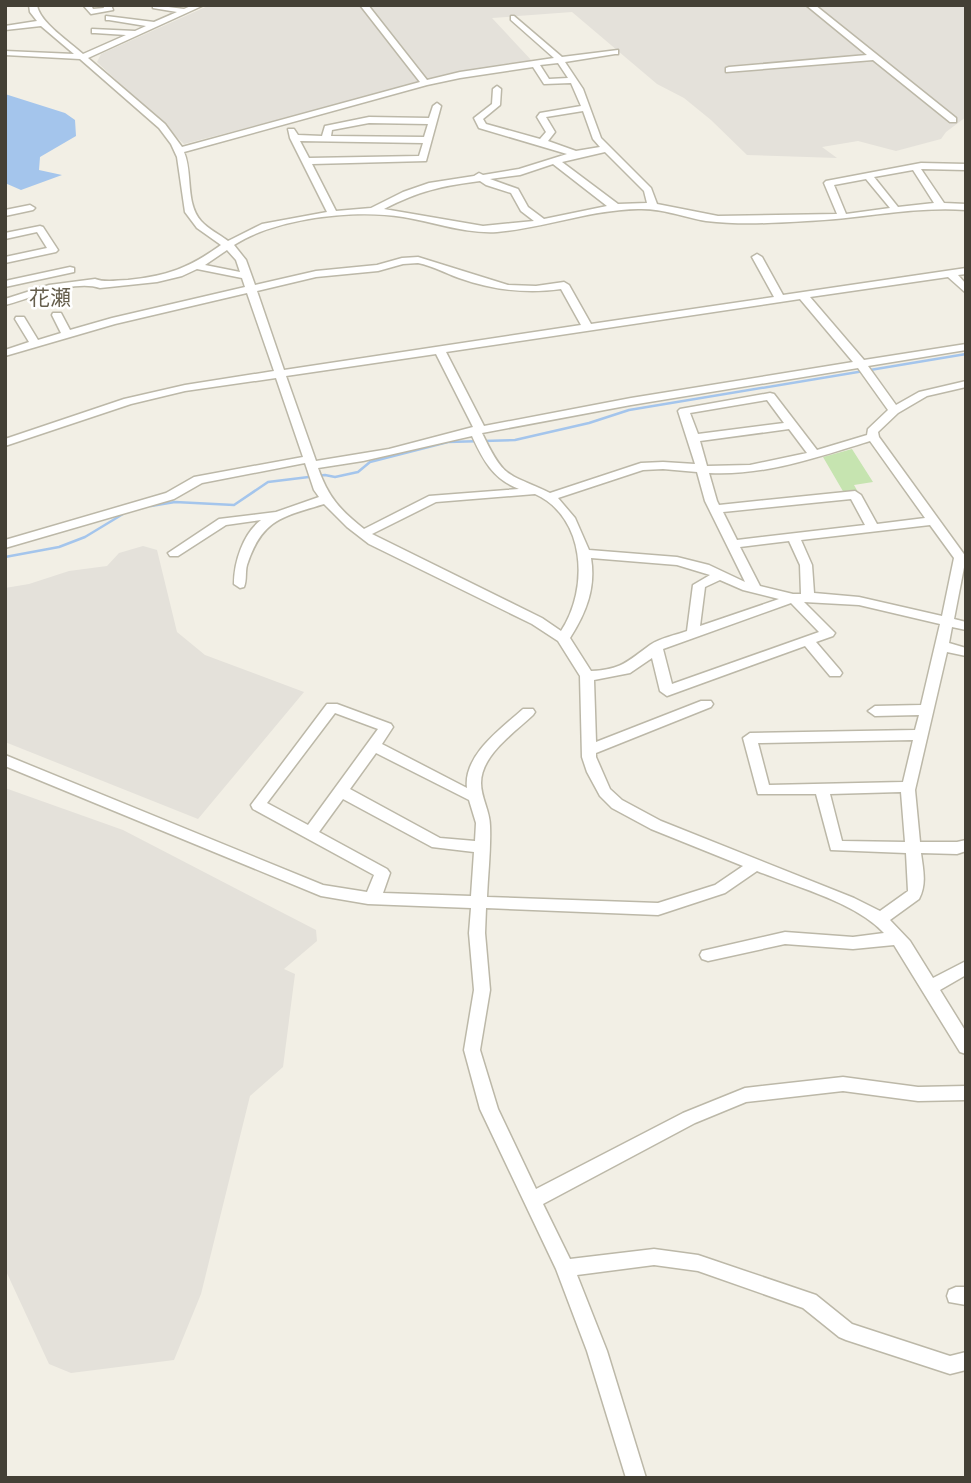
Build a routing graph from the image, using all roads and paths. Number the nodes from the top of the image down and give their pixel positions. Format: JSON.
{"nodes":[{"id":1,"x":33,"y":5,"type":"edge"},
{"id":2,"x":87,"y":5,"type":"edge"},
{"id":3,"x":107,"y":5,"type":"edge"},
{"id":4,"x":200,"y":5,"type":"edge"},
{"id":5,"x":364,"y":5,"type":"edge"},
{"id":6,"x":810,"y":5,"type":"edge"},
{"id":7,"x":154,"y":6,"type":"edge"},
{"id":8,"x":186,"y":12,"type":"junction"},
{"id":9,"x":109,"y":18,"type":"dead end"},
{"id":10,"x":514,"y":18,"type":"dead end"},
{"id":11,"x":43,"y":23,"type":"junction"},
{"id":12,"x":156,"y":25,"type":"junction"},
{"id":13,"x":5,"y":28,"type":"edge"},
{"id":14,"x":95,"y":31,"type":"dead end"},
{"id":15,"x":138,"y":33,"type":"junction"},
{"id":16,"x":614,"y":52,"type":"dead end"},
{"id":17,"x":5,"y":53,"type":"edge"},
{"id":18,"x":83,"y":57,"type":"junction"},
{"id":19,"x":875,"y":57,"type":"junction"},
{"id":20,"x":561,"y":60,"type":"junction"},
{"id":21,"x":535,"y":64,"type":"junction"},
{"id":22,"x":729,"y":70,"type":"dead end"},
{"id":23,"x":574,"y":80,"type":"junction"},
{"id":24,"x":425,"y":83,"type":"junction"},
{"id":25,"x":497,"y":89,"type":"dead end"},
{"id":26,"x":437,"y":106,"type":"dead end"},
{"id":27,"x":586,"y":108,"type":"junction"},
{"id":28,"x":953,"y":120,"type":"dead end"},
{"id":29,"x":286,"y":121,"type":"junction"},
{"id":30,"x":433,"y":121,"type":"junction"},
{"id":31,"x":294,"y":138,"type":"junction"},
{"id":32,"x":326,"y":139,"type":"junction"},
{"id":33,"x":428,"y":140,"type":"junction"},
{"id":34,"x":542,"y":142,"type":"junction"},
{"id":35,"x":606,"y":149,"type":"junction"},
{"id":36,"x":180,"y":150,"type":"junction"},
{"id":37,"x":576,"y":154,"type":"junction"},
{"id":38,"x":306,"y":161,"type":"junction"},
{"id":39,"x":555,"y":161,"type":"junction"},
{"id":40,"x":915,"y":167,"type":"junction"},
{"id":41,"x":966,"y":167,"type":"edge"},
{"id":42,"x":479,"y":176,"type":"junction"},
{"id":43,"x":869,"y":177,"type":"junction"},
{"id":44,"x":652,"y":205,"type":"junction"},
{"id":45,"x":940,"y":205,"type":"junction"},
{"id":46,"x":615,"y":207,"type":"junction"},
{"id":47,"x":966,"y":207,"type":"edge"},
{"id":48,"x":30,"y":208,"type":"dead end"},
{"id":49,"x":895,"y":209,"type":"junction"},
{"id":50,"x":372,"y":212,"type":"junction"},
{"id":51,"x":5,"y":213,"type":"edge"},
{"id":52,"x":333,"y":215,"type":"junction"},
{"id":53,"x":843,"y":217,"type":"junction"},
{"id":54,"x":544,"y":223,"type":"junction"},
{"id":55,"x":5,"y":236,"type":"edge"},
{"id":56,"x":228,"y":244,"type":"junction"},
{"id":57,"x":757,"y":257,"type":"dead end"},
{"id":58,"x":5,"y":260,"type":"edge"},
{"id":59,"x":195,"y":266,"type":"junction"},
{"id":60,"x":71,"y":270,"type":"dead end"},
{"id":61,"x":966,"y":271,"type":"edge"},
{"id":62,"x":951,"y":274,"type":"junction"},
{"id":63,"x":245,"y":276,"type":"junction"},
{"id":64,"x":5,"y":284,"type":"edge"},
{"id":65,"x":249,"y":289,"type":"junction"},
{"id":66,"x":966,"y":290,"type":"edge"},
{"id":67,"x":804,"y":297,"type":"junction"},
{"id":68,"x":781,"y":300,"type":"junction"},
{"id":69,"x":7,"y":301,"type":"edge"},
{"id":70,"x":57,"y":315,"type":"dead end"},
{"id":71,"x":20,"y":320,"type":"dead end"},
{"id":72,"x":588,"y":328,"type":"junction"},
{"id":73,"x":67,"y":335,"type":"junction"},
{"id":74,"x":36,"y":344,"type":"junction"},
{"id":75,"x":966,"y":347,"type":"edge"},
{"id":76,"x":440,"y":350,"type":"junction"},
{"id":77,"x":5,"y":353,"type":"edge"},
{"id":78,"x":864,"y":369,"type":"junction"},
{"id":79,"x":279,"y":374,"type":"junction"},
{"id":80,"x":966,"y":384,"type":"edge"},
{"id":81,"x":894,"y":411,"type":"junction"},
{"id":82,"x":792,"y":425,"type":"junction"},
{"id":83,"x":477,"y":430,"type":"junction"},
{"id":84,"x":873,"y":437,"type":"junction"},
{"id":85,"x":694,"y":438,"type":"junction"},
{"id":86,"x":5,"y":443,"type":"edge"},
{"id":87,"x":814,"y":454,"type":"junction"},
{"id":88,"x":312,"y":469,"type":"junction"},
{"id":89,"x":702,"y":470,"type":"junction"},
{"id":90,"x":543,"y":494,"type":"junction"},
{"id":91,"x":326,"y":499,"type":"junction"},
{"id":92,"x":716,"y":509,"type":"junction"},
{"id":93,"x":277,"y":515,"type":"junction"},
{"id":94,"x":934,"y":521,"type":"junction"},
{"id":95,"x":873,"y":528,"type":"junction"},
{"id":96,"x":363,"y":534,"type":"junction"},
{"id":97,"x":793,"y":537,"type":"junction"},
{"id":98,"x":5,"y":544,"type":"edge"},
{"id":99,"x":733,"y":544,"type":"junction"},
{"id":100,"x":174,"y":553,"type":"dead end"},
{"id":101,"x":586,"y":554,"type":"junction"},
{"id":102,"x":719,"y":576,"type":"junction"},
{"id":103,"x":235,"y":589,"type":"dead end"},
{"id":104,"x":755,"y":589,"type":"junction"},
{"id":105,"x":808,"y":596,"type":"junction"},
{"id":106,"x":793,"y":598,"type":"junction"},
{"id":107,"x":948,"y":622,"type":"junction"},
{"id":108,"x":966,"y":626,"type":"edge"},
{"id":109,"x":693,"y":634,"type":"junction"},
{"id":110,"x":563,"y":638,"type":"junction"},
{"id":111,"x":807,"y":640,"type":"junction"},
{"id":112,"x":942,"y":646,"type":"junction"},
{"id":113,"x":656,"y":647,"type":"junction"},
{"id":114,"x":966,"y":652,"type":"edge"},
{"id":115,"x":835,"y":673,"type":"dead end"},
{"id":116,"x":587,"y":676,"type":"junction"},
{"id":117,"x":706,"y":704,"type":"dead end"},
{"id":118,"x":926,"y":710,"type":"junction"},
{"id":119,"x":875,"y":711,"type":"dead end"},
{"id":120,"x":528,"y":712,"type":"dead end"},
{"id":121,"x":920,"y":735,"type":"junction"},
{"id":122,"x":374,"y":746,"type":"junction"},
{"id":123,"x":589,"y":750,"type":"junction"},
{"id":124,"x":5,"y":760,"type":"edge"},
{"id":125,"x":908,"y":787,"type":"junction"},
{"id":126,"x":822,"y":789,"type":"junction"},
{"id":127,"x":341,"y":791,"type":"junction"},
{"id":128,"x":475,"y":794,"type":"junction"},
{"id":129,"x":310,"y":833,"type":"junction"},
{"id":130,"x":966,"y":845,"type":"edge"},
{"id":131,"x":914,"y":846,"type":"junction"},
{"id":132,"x":481,"y":847,"type":"junction"},
{"id":133,"x":755,"y":865,"type":"junction"},
{"id":134,"x":373,"y":898,"type":"junction"},
{"id":135,"x":477,"y":904,"type":"junction"},
{"id":136,"x":880,"y":919,"type":"junction"},
{"id":137,"x":898,"y":938,"type":"junction"},
{"id":138,"x":708,"y":955,"type":"dead end"},
{"id":139,"x":966,"y":967,"type":"edge"},
{"id":140,"x":929,"y":988,"type":"junction"},
{"id":141,"x":966,"y":1047,"type":"edge"},
{"id":142,"x":966,"y":1093,"type":"edge"},
{"id":143,"x":533,"y":1200,"type":"junction"},
{"id":144,"x":565,"y":1268,"type":"junction"},
{"id":145,"x":966,"y":1362,"type":"edge"},
{"id":146,"x":636,"y":1478,"type":"edge"}],
"edges":[{"from":1,"to":11,"type":"street"},
{"from":2,"to":3,"type":"street"},
{"from":4,"to":8,"type":"street"},
{"from":5,"to":24,"type":"street"},
{"from":6,"to":19,"type":"street"},
{"from":7,"to":8,"type":"street"},
{"from":8,"to":12,"type":"street"},
{"from":9,"to":12,"type":"street"},
{"from":10,"to":20,"type":"street"},
{"from":11,"to":13,"type":"street"},
{"from":11,"to":18,"type":"street"},
{"from":12,"to":15,"type":"street"},
{"from":14,"to":15,"type":"street"},
{"from":15,"to":18,"type":"street"},
{"from":16,"to":20,"type":"street"},
{"from":17,"to":18,"type":"street"},
{"from":18,"to":36,"type":"street"},
{"from":19,"to":22,"type":"street"},
{"from":19,"to":28,"type":"street"},
{"from":20,"to":21,"type":"street"},
{"from":20,"to":23,"type":"street"},
{"from":21,"to":23,"type":"street"},
{"from":21,"to":24,"type":"street"},
{"from":23,"to":27,"type":"street"},
{"from":24,"to":29,"type":"street"},
{"from":25,"to":34,"type":"street"},
{"from":26,"to":30,"type":"street"},
{"from":27,"to":34,"type":"street"},
{"from":27,"to":35,"type":"street"},
{"from":29,"to":31,"type":"street"},
{"from":29,"to":36,"type":"street"},
{"from":30,"to":32,"type":"street"},
{"from":30,"to":33,"type":"street"},
{"from":31,"to":32,"type":"street"},
{"from":31,"to":38,"type":"street"},
{"from":32,"to":33,"type":"street"},
{"from":33,"to":38,"type":"street"},
{"from":34,"to":37,"type":"street"},
{"from":35,"to":37,"type":"street"},
{"from":35,"to":44,"type":"street"},
{"from":36,"to":56,"type":"street"},
{"from":37,"to":39,"type":"street"},
{"from":38,"to":52,"type":"street"},
{"from":39,"to":42,"type":"street"},
{"from":39,"to":46,"type":"street"},
{"from":40,"to":41,"type":"street"},
{"from":40,"to":43,"type":"street"},
{"from":40,"to":45,"type":"street"},
{"from":42,"to":50,"type":"street"},
{"from":42,"to":54,"type":"street"},
{"from":43,"to":49,"type":"street"},
{"from":43,"to":53,"type":"street"},
{"from":44,"to":46,"type":"street"},
{"from":44,"to":53,"type":"street"},
{"from":45,"to":47,"type":"street"},
{"from":45,"to":49,"type":"street"},
{"from":46,"to":54,"type":"street"},
{"from":48,"to":51,"type":"street"},
{"from":49,"to":53,"type":"street"},
{"from":50,"to":52,"type":"street"},
{"from":50,"to":54,"type":"street"},
{"from":52,"to":56,"type":"street"},
{"from":55,"to":58,"type":"street"},
{"from":56,"to":59,"type":"street"},
{"from":56,"to":63,"type":"street"},
{"from":57,"to":68,"type":"street"},
{"from":59,"to":63,"type":"street"},
{"from":59,"to":69,"type":"street"},
{"from":60,"to":64,"type":"street"},
{"from":61,"to":62,"type":"street"},
{"from":62,"to":66,"type":"street"},
{"from":62,"to":67,"type":"street"},
{"from":63,"to":65,"type":"street"},
{"from":65,"to":72,"type":"street"},
{"from":65,"to":73,"type":"street"},
{"from":65,"to":79,"type":"street"},
{"from":67,"to":68,"type":"street"},
{"from":67,"to":78,"type":"street"},
{"from":68,"to":72,"type":"street"},
{"from":70,"to":73,"type":"street"},
{"from":71,"to":74,"type":"street"},
{"from":72,"to":76,"type":"street"},
{"from":73,"to":74,"type":"street"},
{"from":74,"to":77,"type":"street"},
{"from":75,"to":78,"type":"street"},
{"from":76,"to":79,"type":"street"},
{"from":76,"to":83,"type":"street"},
{"from":78,"to":81,"type":"street"},
{"from":78,"to":83,"type":"street"},
{"from":79,"to":86,"type":"street"},
{"from":79,"to":88,"type":"street"},
{"from":80,"to":81,"type":"street"},
{"from":81,"to":84,"type":"street"},
{"from":82,"to":85,"type":"street"},
{"from":82,"to":85,"type":"street"},
{"from":82,"to":87,"type":"street"},
{"from":83,"to":88,"type":"street"},
{"from":83,"to":90,"type":"street"},
{"from":84,"to":87,"type":"street"},
{"from":84,"to":94,"type":"street"},
{"from":85,"to":89,"type":"street"},
{"from":87,"to":89,"type":"street"},
{"from":88,"to":91,"type":"street"},
{"from":88,"to":98,"type":"street"},
{"from":89,"to":90,"type":"street"},
{"from":89,"to":92,"type":"street"},
{"from":90,"to":96,"type":"street"},
{"from":90,"to":101,"type":"street"},
{"from":91,"to":93,"type":"street"},
{"from":91,"to":96,"type":"street"},
{"from":92,"to":95,"type":"street"},
{"from":92,"to":99,"type":"street"},
{"from":93,"to":100,"type":"street"},
{"from":93,"to":103,"type":"street"},
{"from":94,"to":95,"type":"street"},
{"from":94,"to":107,"type":"street"},
{"from":95,"to":97,"type":"street"},
{"from":96,"to":110,"type":"street"},
{"from":97,"to":99,"type":"street"},
{"from":97,"to":105,"type":"street"},
{"from":99,"to":104,"type":"street"},
{"from":101,"to":102,"type":"street"},
{"from":101,"to":110,"type":"street"},
{"from":102,"to":104,"type":"street"},
{"from":102,"to":109,"type":"street"},
{"from":104,"to":106,"type":"street"},
{"from":105,"to":106,"type":"street"},
{"from":105,"to":107,"type":"street"},
{"from":106,"to":109,"type":"street"},
{"from":106,"to":111,"type":"street"},
{"from":107,"to":108,"type":"street"},
{"from":107,"to":112,"type":"street"},
{"from":109,"to":113,"type":"street"},
{"from":110,"to":116,"type":"street"},
{"from":111,"to":113,"type":"street"},
{"from":111,"to":115,"type":"street"},
{"from":112,"to":114,"type":"street"},
{"from":112,"to":118,"type":"street"},
{"from":113,"to":116,"type":"street"},
{"from":116,"to":123,"type":"street"},
{"from":117,"to":123,"type":"street"},
{"from":118,"to":119,"type":"street"},
{"from":118,"to":121,"type":"street"},
{"from":120,"to":128,"type":"street"},
{"from":121,"to":125,"type":"street"},
{"from":121,"to":126,"type":"street"},
{"from":122,"to":127,"type":"street"},
{"from":122,"to":128,"type":"street"},
{"from":122,"to":129,"type":"street"},
{"from":123,"to":133,"type":"street"},
{"from":124,"to":134,"type":"street"},
{"from":125,"to":126,"type":"street"},
{"from":125,"to":131,"type":"street"},
{"from":126,"to":131,"type":"street"},
{"from":127,"to":129,"type":"street"},
{"from":127,"to":132,"type":"street"},
{"from":128,"to":132,"type":"street"},
{"from":129,"to":134,"type":"street"},
{"from":130,"to":131,"type":"street"},
{"from":131,"to":136,"type":"street"},
{"from":132,"to":135,"type":"street"},
{"from":133,"to":135,"type":"street"},
{"from":133,"to":136,"type":"street"},
{"from":134,"to":135,"type":"street"},
{"from":135,"to":143,"type":"street"},
{"from":136,"to":137,"type":"street"},
{"from":137,"to":138,"type":"street"},
{"from":137,"to":140,"type":"street"},
{"from":139,"to":140,"type":"street"},
{"from":140,"to":141,"type":"street"},
{"from":142,"to":143,"type":"street"},
{"from":143,"to":144,"type":"street"},
{"from":144,"to":145,"type":"street"},
{"from":144,"to":146,"type":"street"}]}
